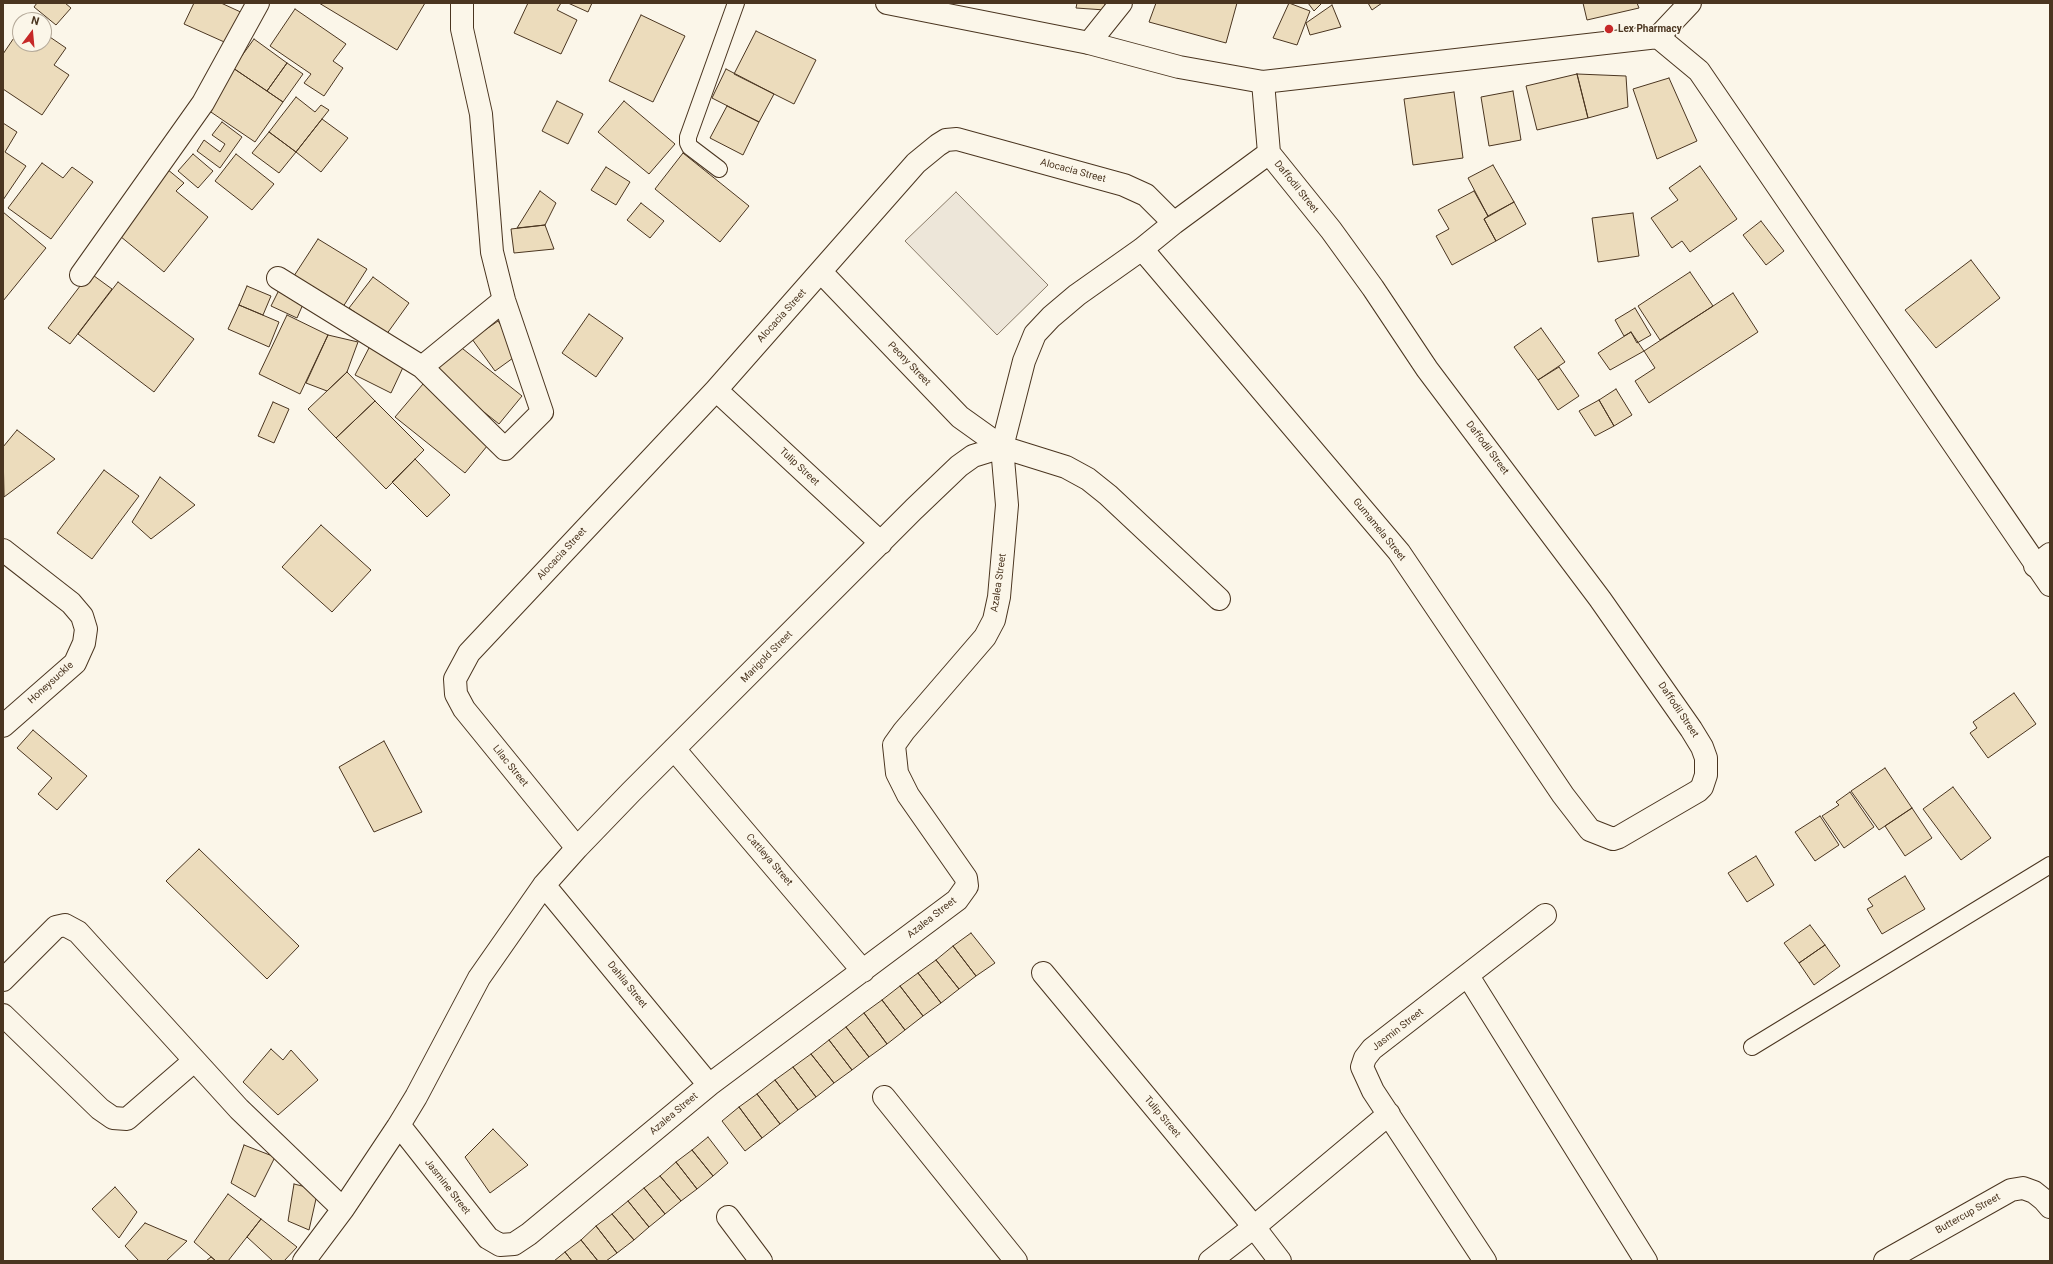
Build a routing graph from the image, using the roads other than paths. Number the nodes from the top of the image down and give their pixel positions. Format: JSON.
{"nodes":[{"id":1,"x":258,"y":3,"type":"edge"},
{"id":2,"x":462,"y":3,"type":"edge"},
{"id":3,"x":736,"y":3,"type":"edge"},
{"id":4,"x":887,"y":3,"type":"edge"},
{"id":5,"x":1121,"y":3,"type":"edge"},
{"id":6,"x":1690,"y":3,"type":"edge"},
{"id":7,"x":1658,"y":37,"type":"junction"},
{"id":8,"x":1088,"y":43,"type":"junction"},
{"id":9,"x":1263,"y":82,"type":"junction"},
{"id":10,"x":1269,"y":153,"type":"junction"},
{"id":11,"x":719,"y":169,"type":"dead end"},
{"id":12,"x":1174,"y":223,"type":"junction"},
{"id":13,"x":1142,"y":249,"type":"junction"},
{"id":14,"x":821,"y":272,"type":"junction"},
{"id":15,"x":81,"y":276,"type":"dead end"},
{"id":16,"x":278,"y":278,"type":"dead end"},
{"id":17,"x":504,"y":300,"type":"junction"},
{"id":18,"x":422,"y":367,"type":"junction"},
{"id":19,"x":716,"y":390,"type":"junction"},
{"id":20,"x":1002,"y":447,"type":"junction"},
{"id":21,"x":881,"y":543,"type":"junction"},
{"id":22,"x":3,"y":550,"type":"edge"},
{"id":23,"x":2043,"y":560,"type":"edge"},
{"id":24,"x":2050,"y":585,"type":"edge"},
{"id":25,"x":1219,"y":599,"type":"dead end"},
{"id":26,"x":455,"y":678,"type":"joint"},
{"id":27,"x":3,"y":726,"type":"edge"},
{"id":28,"x":674,"y":750,"type":"junction"},
{"id":29,"x":1590,"y":830,"type":"joint"},
{"id":30,"x":577,"y":848,"type":"junction"},
{"id":31,"x":2050,"y":865,"type":"edge"},
{"id":32,"x":544,"y":885,"type":"junction"},
{"id":33,"x":1545,"y":915,"type":"dead end"},
{"id":34,"x":863,"y":971,"type":"junction"},
{"id":35,"x":1043,"y":973,"type":"dead end"},
{"id":36,"x":1468,"y":976,"type":"junction"},
{"id":37,"x":3,"y":980,"type":"edge"},
{"id":38,"x":3,"y":1015,"type":"edge"},
{"id":39,"x":1752,"y":1047,"type":"dead end"},
{"id":40,"x":194,"y":1061,"type":"junction"},
{"id":41,"x":709,"y":1085,"type":"junction"},
{"id":42,"x":884,"y":1097,"type":"dead end"},
{"id":43,"x":1389,"y":1114,"type":"junction"},
{"id":44,"x":399,"y":1125,"type":"junction"},
{"id":45,"x":2050,"y":1207,"type":"edge"},
{"id":46,"x":343,"y":1209,"type":"junction"},
{"id":47,"x":728,"y":1217,"type":"dead end"},
{"id":48,"x":1254,"y":1227,"type":"junction"},
{"id":49,"x":500,"y":1245,"type":"joint"},
{"id":50,"x":304,"y":1261,"type":"edge"},
{"id":51,"x":762,"y":1261,"type":"edge"},
{"id":52,"x":1016,"y":1261,"type":"edge"},
{"id":53,"x":1210,"y":1261,"type":"edge"},
{"id":54,"x":1280,"y":1261,"type":"edge"},
{"id":55,"x":1485,"y":1261,"type":"edge"},
{"id":56,"x":1646,"y":1261,"type":"edge"},
{"id":57,"x":1885,"y":1261,"type":"edge"}],
"edges":[{"from":1,"to":15,"type":"street"},
{"from":2,"to":17,"type":"street"},
{"from":3,"to":11,"type":"lane"},
{"from":4,"to":8,"type":"street"},
{"from":5,"to":8,"type":"street"},
{"from":6,"to":7,"type":"street"},
{"from":7,"to":9,"type":"street"},
{"from":7,"to":23,"type":"street"},
{"from":8,"to":9,"type":"street"},
{"from":9,"to":10,"type":"street"},
{"from":10,"to":12,"type":"street"},
{"from":10,"to":29,"type":"street","name":"Daffodil Street"},
{"from":12,"to":13,"type":"street"},
{"from":12,"to":14,"type":"street","name":"Alocacia Street"},
{"from":13,"to":20,"type":"street"},
{"from":13,"to":29,"type":"street","name":"Gumamela Street"},
{"from":14,"to":19,"type":"street","name":"Alocacia Street"},
{"from":14,"to":20,"type":"street","name":"Peony Street"},
{"from":16,"to":18,"type":"street"},
{"from":17,"to":18,"type":"street"},
{"from":17,"to":18,"type":"street"},
{"from":19,"to":21,"type":"street","name":"Tulip Street"},
{"from":19,"to":26,"type":"street","name":"Alocacia Street"},
{"from":20,"to":21,"type":"street","name":"Marigold Street"},
{"from":20,"to":25,"type":"street","name":"Peony Street"},
{"from":20,"to":34,"type":"street","name":"Azalea Street"},
{"from":21,"to":28,"type":"street","name":"Marigold Street"},
{"from":22,"to":27,"type":"street","name":"Honeysuckle"},
{"from":23,"to":24,"type":"street"},
{"from":26,"to":30,"type":"street","name":"Lilac Street"},
{"from":28,"to":30,"type":"street","name":"Marigold Street"},
{"from":28,"to":34,"type":"street","name":"Cattleya Street"},
{"from":30,"to":32,"type":"street","name":"Marigold Street"},
{"from":31,"to":39,"type":"lane"},
{"from":32,"to":41,"type":"street","name":"Dahlia Street"},
{"from":32,"to":44,"type":"street","name":"Marigold Street"},
{"from":33,"to":36,"type":"street","name":"Jasmin Street"},
{"from":34,"to":41,"type":"street","name":"Azalea Street"},
{"from":35,"to":48,"type":"street","name":"Tulip Street"},
{"from":36,"to":43,"type":"street","name":"Jasmin Street"},
{"from":36,"to":56,"type":"street"},
{"from":37,"to":40,"type":"street"},
{"from":38,"to":40,"type":"street"},
{"from":40,"to":46,"type":"street"},
{"from":41,"to":49,"type":"street","name":"Azalea Street"},
{"from":42,"to":52,"type":"street"},
{"from":43,"to":48,"type":"street"},
{"from":43,"to":55,"type":"street","name":"Jasmin Street"},
{"from":44,"to":46,"type":"street","name":"Marigold Street"},
{"from":44,"to":49,"type":"street","name":"Jasmine Street"},
{"from":45,"to":57,"type":"street","name":"Buttercup Street"},
{"from":46,"to":50,"type":"street","name":"Marigold Street"},
{"from":47,"to":51,"type":"street"},
{"from":48,"to":53,"type":"street"},
{"from":48,"to":54,"type":"street","name":"Tulip Street"}]}
